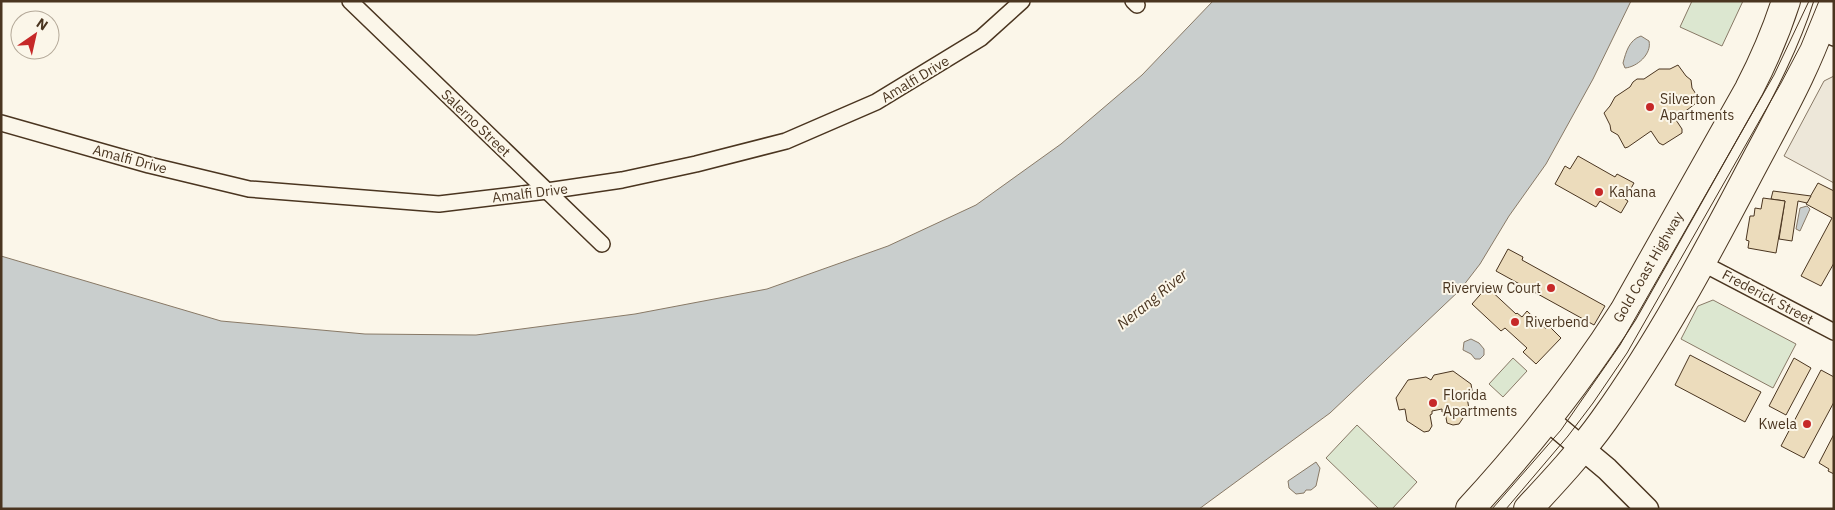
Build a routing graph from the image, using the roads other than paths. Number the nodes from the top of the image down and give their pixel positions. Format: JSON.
{"nodes":[{"id":1,"x":350,"y":1,"type":"edge"},
{"id":2,"x":1022,"y":1,"type":"edge"},
{"id":3,"x":1786,"y":1,"type":"edge"},
{"id":4,"x":1829,"y":1,"type":"edge"},
{"id":5,"x":1827,"y":35,"type":"edge"},
{"id":6,"x":1,"y":123,"type":"edge"},
{"id":7,"x":547,"y":191,"type":"junction"},
{"id":8,"x":602,"y":244,"type":"dead end"},
{"id":9,"x":1702,"y":263,"type":"junction"},
{"id":10,"x":1834,"y":332,"type":"edge"},
{"id":11,"x":1546,"y":418,"type":"junction"},
{"id":12,"x":1582,"y":448,"type":"junction"},
{"id":13,"x":1470,"y":509,"type":"edge"},
{"id":14,"x":1528,"y":509,"type":"edge"},
{"id":15,"x":1647,"y":509,"type":"edge"}],
"edges":[{"from":1,"to":7,"type":"street","name":"Salerno Street"},
{"from":2,"to":7,"type":"street","name":"Amalfi Drive"},
{"from":3,"to":11,"type":"highway","name":"Gold Coast Highway"},
{"from":4,"to":5,"type":"highway"},
{"from":5,"to":9,"type":"highway"},
{"from":6,"to":7,"type":"street","name":"Amalfi Drive"},
{"from":7,"to":8,"type":"street","name":"Salerno Street"},
{"from":9,"to":10,"type":"street","name":"Frederick Street"},
{"from":9,"to":12,"type":"highway"},
{"from":11,"to":12,"type":"street"},
{"from":11,"to":13,"type":"highway","name":"Gold Coast Highway"},
{"from":12,"to":14,"type":"highway"},
{"from":12,"to":15,"type":"street"}]}
